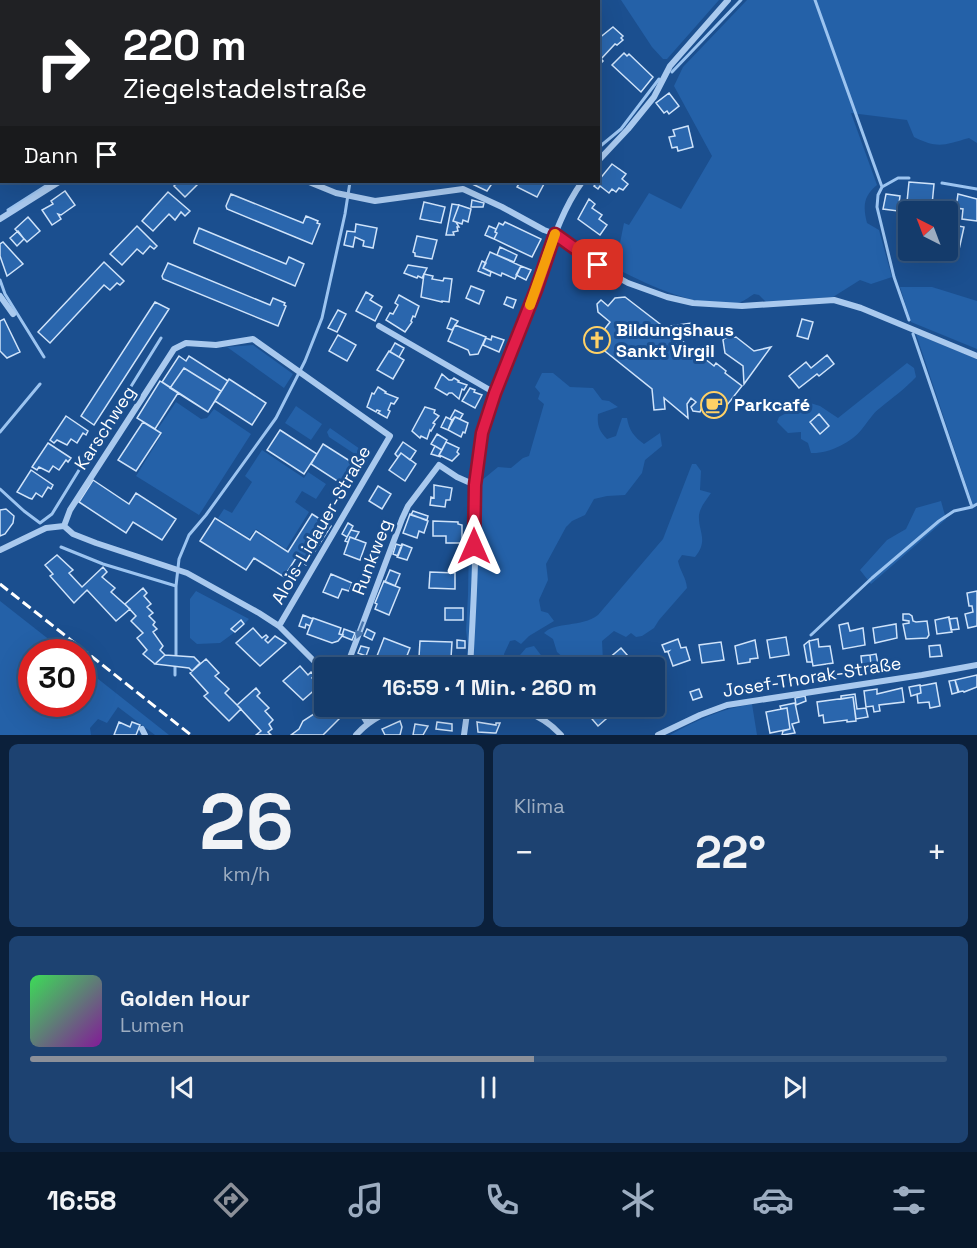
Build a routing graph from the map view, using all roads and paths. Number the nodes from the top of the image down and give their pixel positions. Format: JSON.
{"nodes":[{"id":1,"x":728,"y":0,"type":"edge"},
{"id":2,"x":600,"y":158,"type":"edge"},
{"id":3,"x":57,"y":183,"type":"edge"},
{"id":4,"x":312,"y":183,"type":"edge"},
{"id":5,"x":581,"y":183,"type":"edge"},
{"id":6,"x":0,"y":219,"type":"edge"},
{"id":7,"x":555,"y":234,"type":"junction"},
{"id":8,"x":0,"y":296,"type":"edge"},
{"id":9,"x":13,"y":314,"type":"dead end"},
{"id":10,"x":379,"y":327,"type":"dead end"},
{"id":11,"x":174,"y":349,"type":"joint"},
{"id":12,"x":977,"y":356,"type":"edge"},
{"id":13,"x":495,"y":393,"type":"junction"},
{"id":14,"x":475,"y":485,"type":"junction"},
{"id":15,"x":64,"y":526,"type":"junction"},
{"id":16,"x":0,"y":550,"type":"edge"},
{"id":17,"x":279,"y":626,"type":"junction"},
{"id":18,"x":350,"y":657,"type":"edge"},
{"id":19,"x":470,"y":657,"type":"edge"},
{"id":20,"x":314,"y":660,"type":"edge"},
{"id":21,"x":977,"y":665,"type":"edge"},
{"id":22,"x":364,"y":717,"type":"edge"},
{"id":23,"x":380,"y":717,"type":"edge"},
{"id":24,"x":466,"y":717,"type":"edge"},
{"id":25,"x":538,"y":717,"type":"edge"},
{"id":26,"x":368,"y":724,"type":"junction"},
{"id":27,"x":356,"y":735,"type":"edge"},
{"id":28,"x":464,"y":735,"type":"edge"},
{"id":29,"x":561,"y":735,"type":"edge"},
{"id":30,"x":658,"y":735,"type":"edge"}],
"edges":[{"from":1,"to":2,"type":"street"},
{"from":3,"to":6,"type":"street"},
{"from":4,"to":7,"type":"street"},
{"from":5,"to":7,"type":"street"},
{"from":7,"to":12,"type":"street"},
{"from":7,"to":13,"type":"street"},
{"from":8,"to":9,"type":"street"},
{"from":10,"to":13,"type":"street"},
{"from":11,"to":15,"type":"street","name":"Karschweg"},
{"from":11,"to":17,"type":"street","name":"Alois-Lidauer-Straße"},
{"from":13,"to":14,"type":"street"},
{"from":14,"to":18,"type":"street","name":"Runkweg","one_way":true},
{"from":14,"to":19,"type":"street"},
{"from":15,"to":16,"type":"street"},
{"from":15,"to":17,"type":"street"},
{"from":17,"to":20,"type":"street"},
{"from":21,"to":30,"type":"street","name":"Josef-Thorak-Straße"},
{"from":22,"to":26,"type":"street"},
{"from":23,"to":26,"type":"street"},
{"from":24,"to":28,"type":"street"},
{"from":25,"to":29,"type":"street"},
{"from":26,"to":27,"type":"street"}]}
